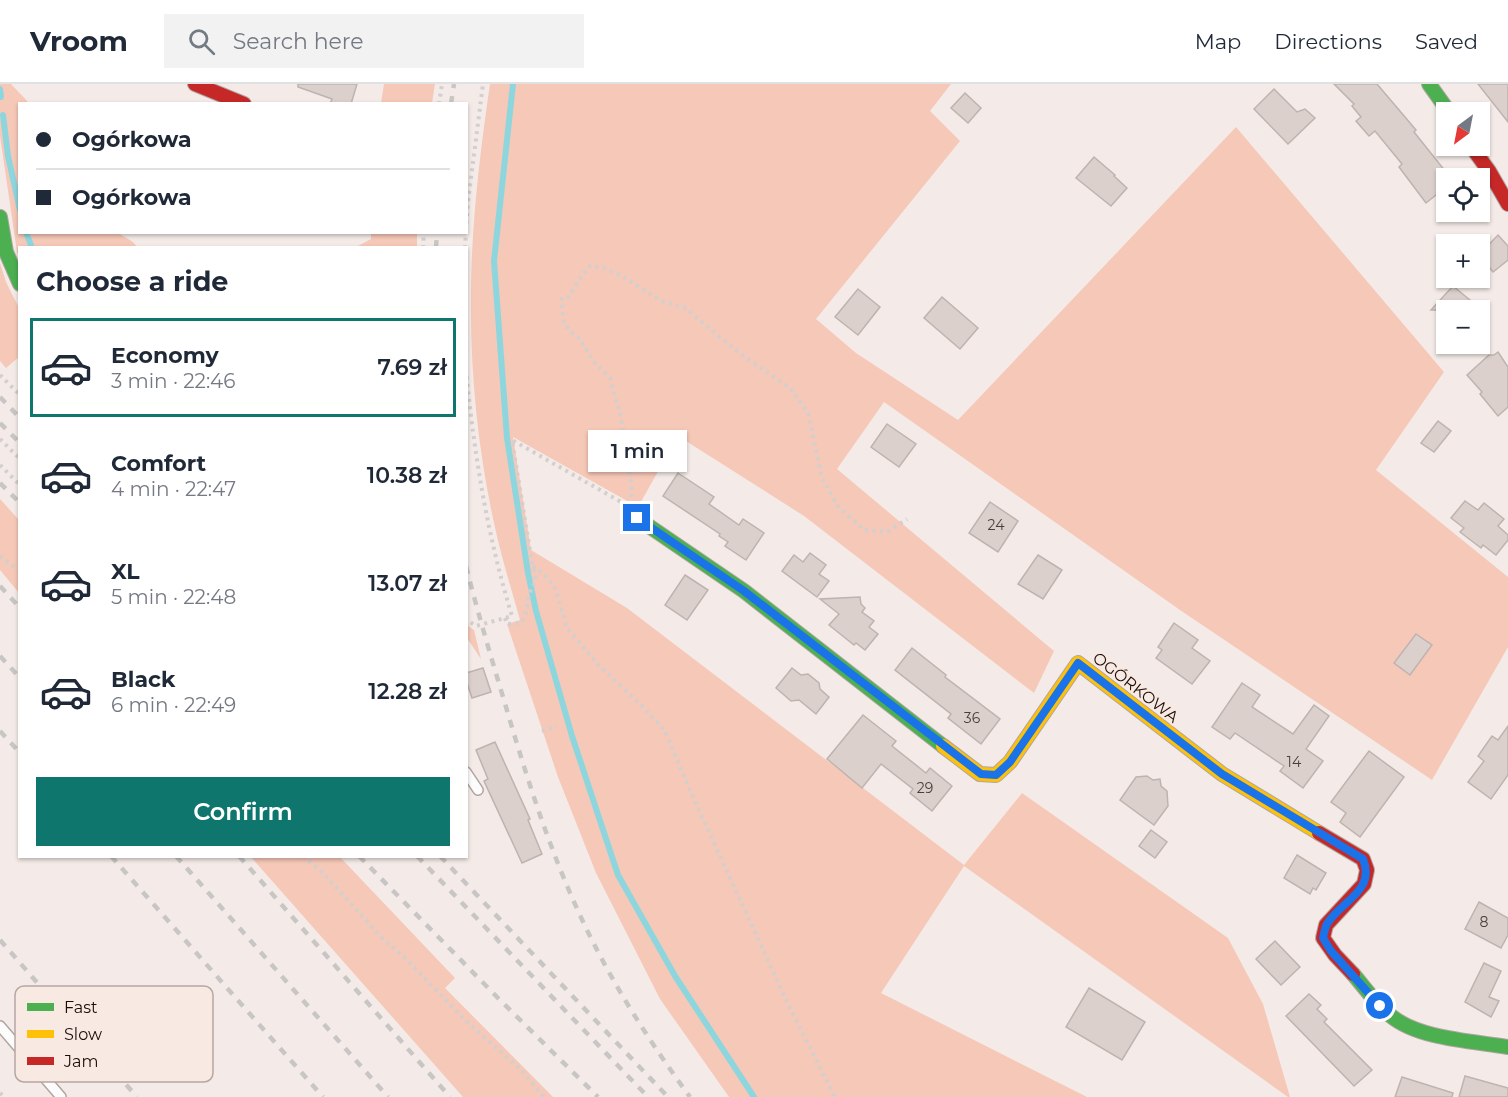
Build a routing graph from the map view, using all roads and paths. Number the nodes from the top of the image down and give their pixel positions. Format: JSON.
{"nodes":[{"id":1,"x":195,"y":84,"type":"edge"},
{"id":2,"x":442,"y":84,"type":"edge"},
{"id":3,"x":483,"y":84,"type":"edge"},
{"id":4,"x":1429,"y":84,"type":"edge"},
{"id":5,"x":239,"y":102,"type":"edge"},
{"id":6,"x":439,"y":102,"type":"edge"},
{"id":7,"x":1442,"y":102,"type":"edge"},
{"id":8,"x":1479,"y":156,"type":"edge"},
{"id":9,"x":468,"y":202,"type":"edge"},
{"id":10,"x":1508,"y":204,"type":"edge"},
{"id":11,"x":0,"y":219,"type":"edge"},
{"id":12,"x":18,"y":279,"type":"edge"},
{"id":13,"x":0,"y":375,"type":"edge"},
{"id":14,"x":468,"y":388,"type":"edge"},
{"id":15,"x":18,"y":393,"type":"edge"},
{"id":16,"x":0,"y":439,"type":"edge"},
{"id":17,"x":18,"y":457,"type":"edge"},
{"id":18,"x":0,"y":465,"type":"edge"},
{"id":19,"x":18,"y":483,"type":"edge"},
{"id":20,"x":634,"y":512,"type":"junction"},
{"id":21,"x":907,"y":519,"type":"dead end"},
{"id":22,"x":0,"y":556,"type":"edge"},
{"id":23,"x":533,"y":566,"type":"junction"},
{"id":24,"x":18,"y":571,"type":"edge"},
{"id":25,"x":505,"y":618,"type":"junction"},
{"id":26,"x":468,"y":620,"type":"edge"},
{"id":27,"x":557,"y":726,"type":"dead end"},
{"id":28,"x":542,"y":731,"type":"dead end"},
{"id":29,"x":468,"y":775,"type":"edge"},
{"id":30,"x":478,"y":790,"type":"dead end"},
{"id":31,"x":305,"y":858,"type":"edge"},
{"id":32,"x":0,"y":1026,"type":"edge"},
{"id":33,"x":15,"y":1043,"type":"edge"},
{"id":34,"x":1508,"y":1047,"type":"edge"},
{"id":35,"x":48,"y":1082,"type":"edge"},
{"id":36,"x":0,"y":1093,"type":"edge"},
{"id":37,"x":4,"y":1097,"type":"edge"},
{"id":38,"x":61,"y":1097,"type":"edge"},
{"id":39,"x":544,"y":1097,"type":"edge"},
{"id":40,"x":835,"y":1097,"type":"edge"}],
"edges":[{"from":1,"to":5,"type":"street"},
{"from":2,"to":6,"type":"path"},
{"from":3,"to":9,"type":"path"},
{"from":4,"to":7,"type":"street"},
{"from":8,"to":10,"type":"street"},
{"from":11,"to":12,"type":"street"},
{"from":13,"to":15,"type":"path"},
{"from":14,"to":25,"type":"path"},
{"from":16,"to":17,"type":"path"},
{"from":18,"to":19,"type":"path"},
{"from":20,"to":21,"type":"path"},
{"from":20,"to":23,"type":"path"},
{"from":20,"to":34,"type":"street","name":"OGÓRKOWA"},
{"from":22,"to":24,"type":"path"},
{"from":23,"to":25,"type":"path"},
{"from":23,"to":40,"type":"path"},
{"from":25,"to":26,"type":"path"},
{"from":27,"to":28,"type":"path"},
{"from":29,"to":30,"type":"lane"},
{"from":31,"to":39,"type":"path"},
{"from":32,"to":33,"type":"lane"},
{"from":35,"to":38,"type":"lane"},
{"from":36,"to":37,"type":"path"}]}
